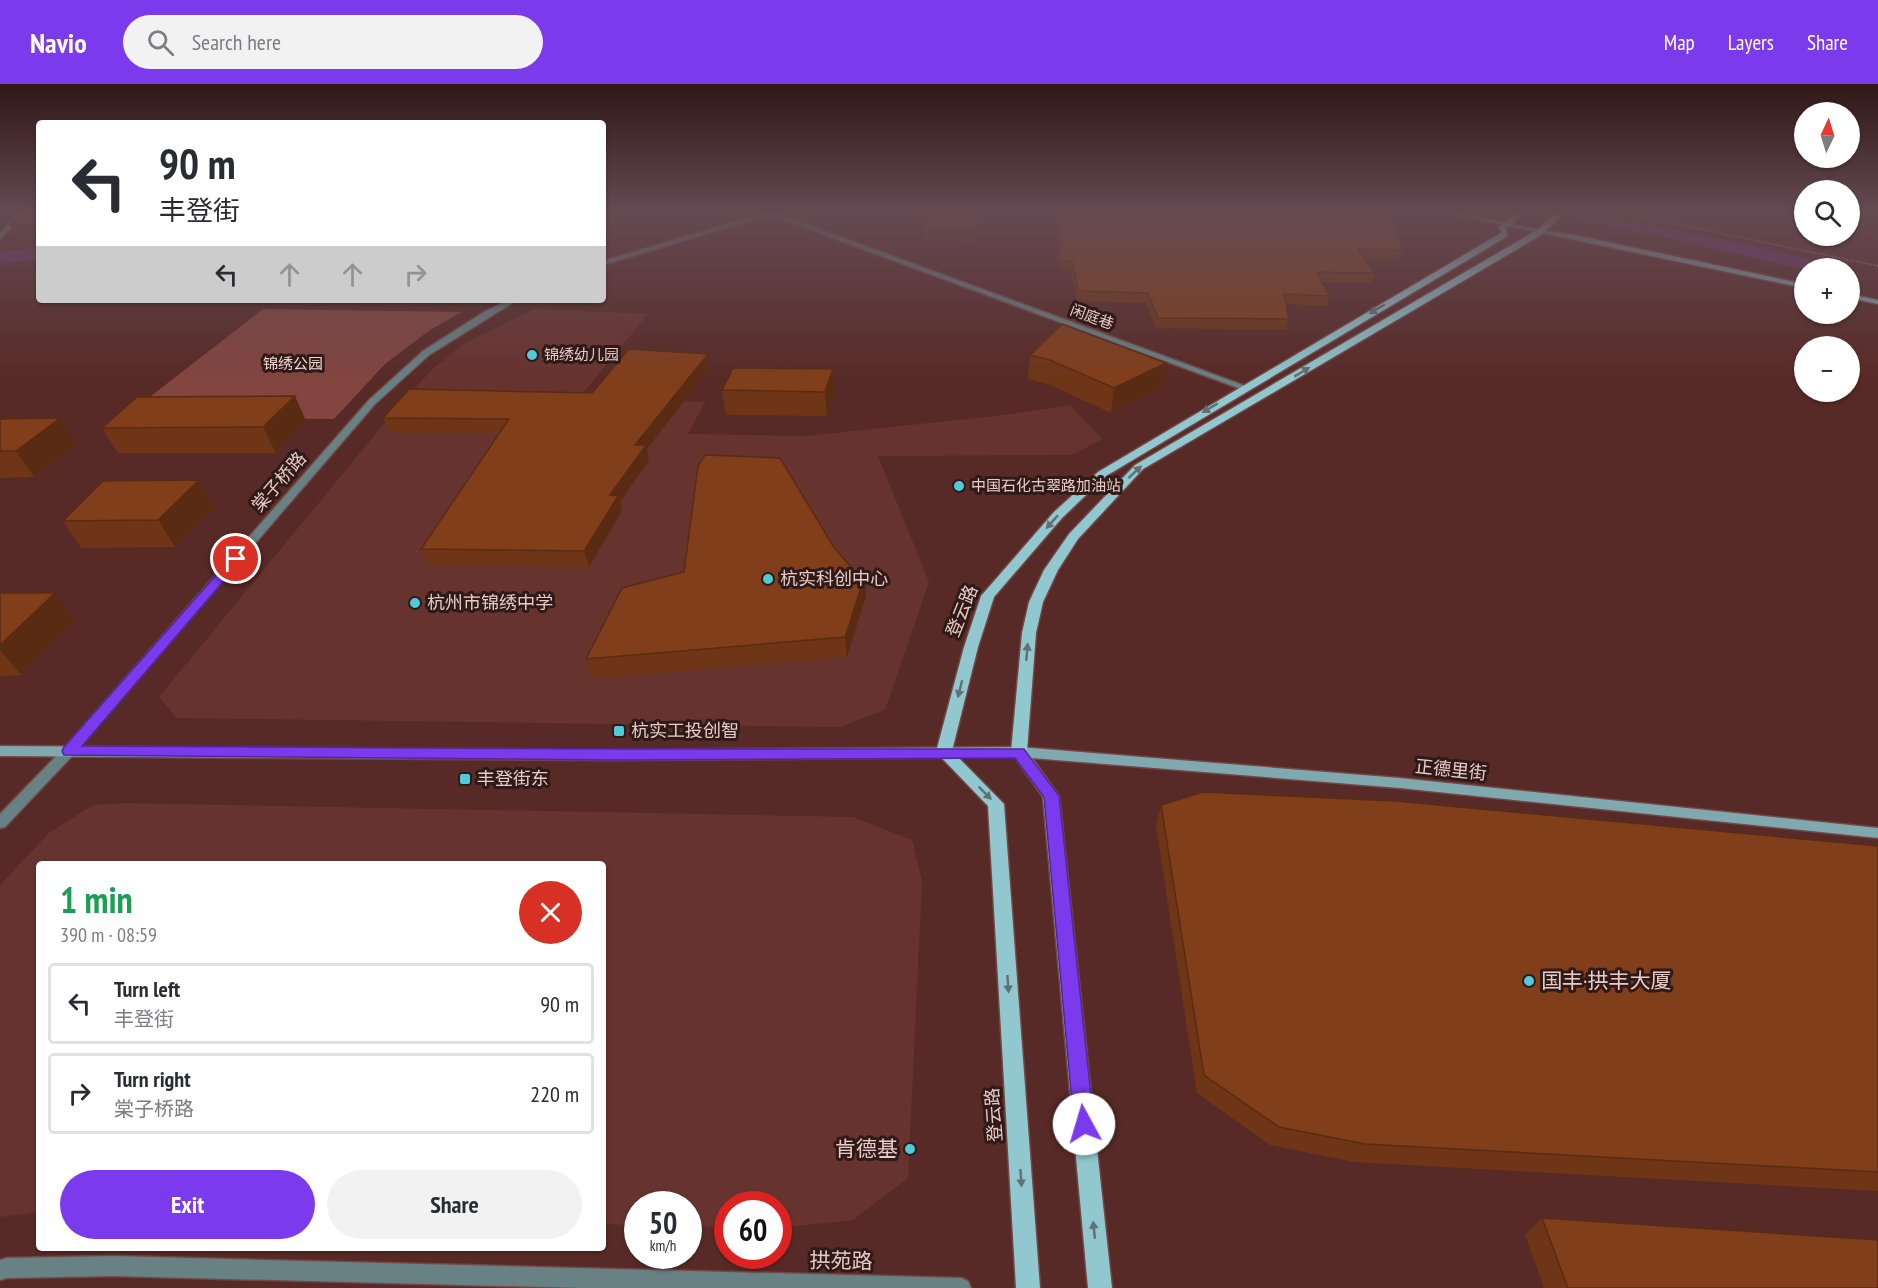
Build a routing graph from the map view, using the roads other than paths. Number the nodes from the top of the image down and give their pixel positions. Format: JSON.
{"nodes":[{"id":1,"x":913,"y":266,"type":"edge"},
{"id":2,"x":1450,"y":266,"type":"edge"},
{"id":3,"x":1480,"y":266,"type":"edge"},
{"id":4,"x":1711,"y":266,"type":"edge"},
{"id":5,"x":1742,"y":266,"type":"edge"},
{"id":6,"x":1794,"y":278,"type":"edge"},
{"id":7,"x":1794,"y":284,"type":"edge"},
{"id":8,"x":1860,"y":293,"type":"edge"},
{"id":9,"x":1878,"y":297,"type":"edge"},
{"id":10,"x":1860,"y":298,"type":"edge"},
{"id":11,"x":1878,"y":302,"type":"edge"},
{"id":12,"x":508,"y":303,"type":"edge"},
{"id":13,"x":1244,"y":387,"type":"junction"},
{"id":14,"x":0,"y":751,"type":"edge"},
{"id":15,"x":69,"y":751,"type":"junction"},
{"id":16,"x":944,"y":752,"type":"junction"},
{"id":17,"x":1019,"y":752,"type":"junction"},
{"id":18,"x":0,"y":823,"type":"edge"},
{"id":19,"x":1878,"y":833,"type":"edge"},
{"id":20,"x":0,"y":1270,"type":"edge"},
{"id":21,"x":961,"y":1288,"type":"edge"},
{"id":22,"x":1028,"y":1288,"type":"edge"},
{"id":23,"x":1100,"y":1288,"type":"edge"}],
"edges":[{"from":1,"to":13,"type":"street","name":"闲庭巷"},
{"from":2,"to":13,"type":"main road","name":"登云路","one_way":true},
{"from":17,"to":3,"type":"main road","one_way":true},
{"from":4,"to":7,"type":"street"},
{"from":5,"to":6,"type":"street"},
{"from":8,"to":9,"type":"street"},
{"from":10,"to":11,"type":"street"},
{"from":12,"to":15,"type":"street","name":"棠子桥路"},
{"from":13,"to":16,"type":"main road","name":"登云路","one_way":true},
{"from":14,"to":15,"type":"street","name":"正德里街"},
{"from":15,"to":16,"type":"street","name":"正德里街"},
{"from":15,"to":18,"type":"street","name":"棠子桥路"},
{"from":16,"to":17,"type":"street","name":"正德里街"},
{"from":16,"to":22,"type":"main road","name":"登云路","one_way":true},
{"from":17,"to":19,"type":"street","name":"正德里街"},
{"from":23,"to":17,"type":"main road","one_way":true},
{"from":20,"to":21,"type":"street","name":"拱苑路"}]}
